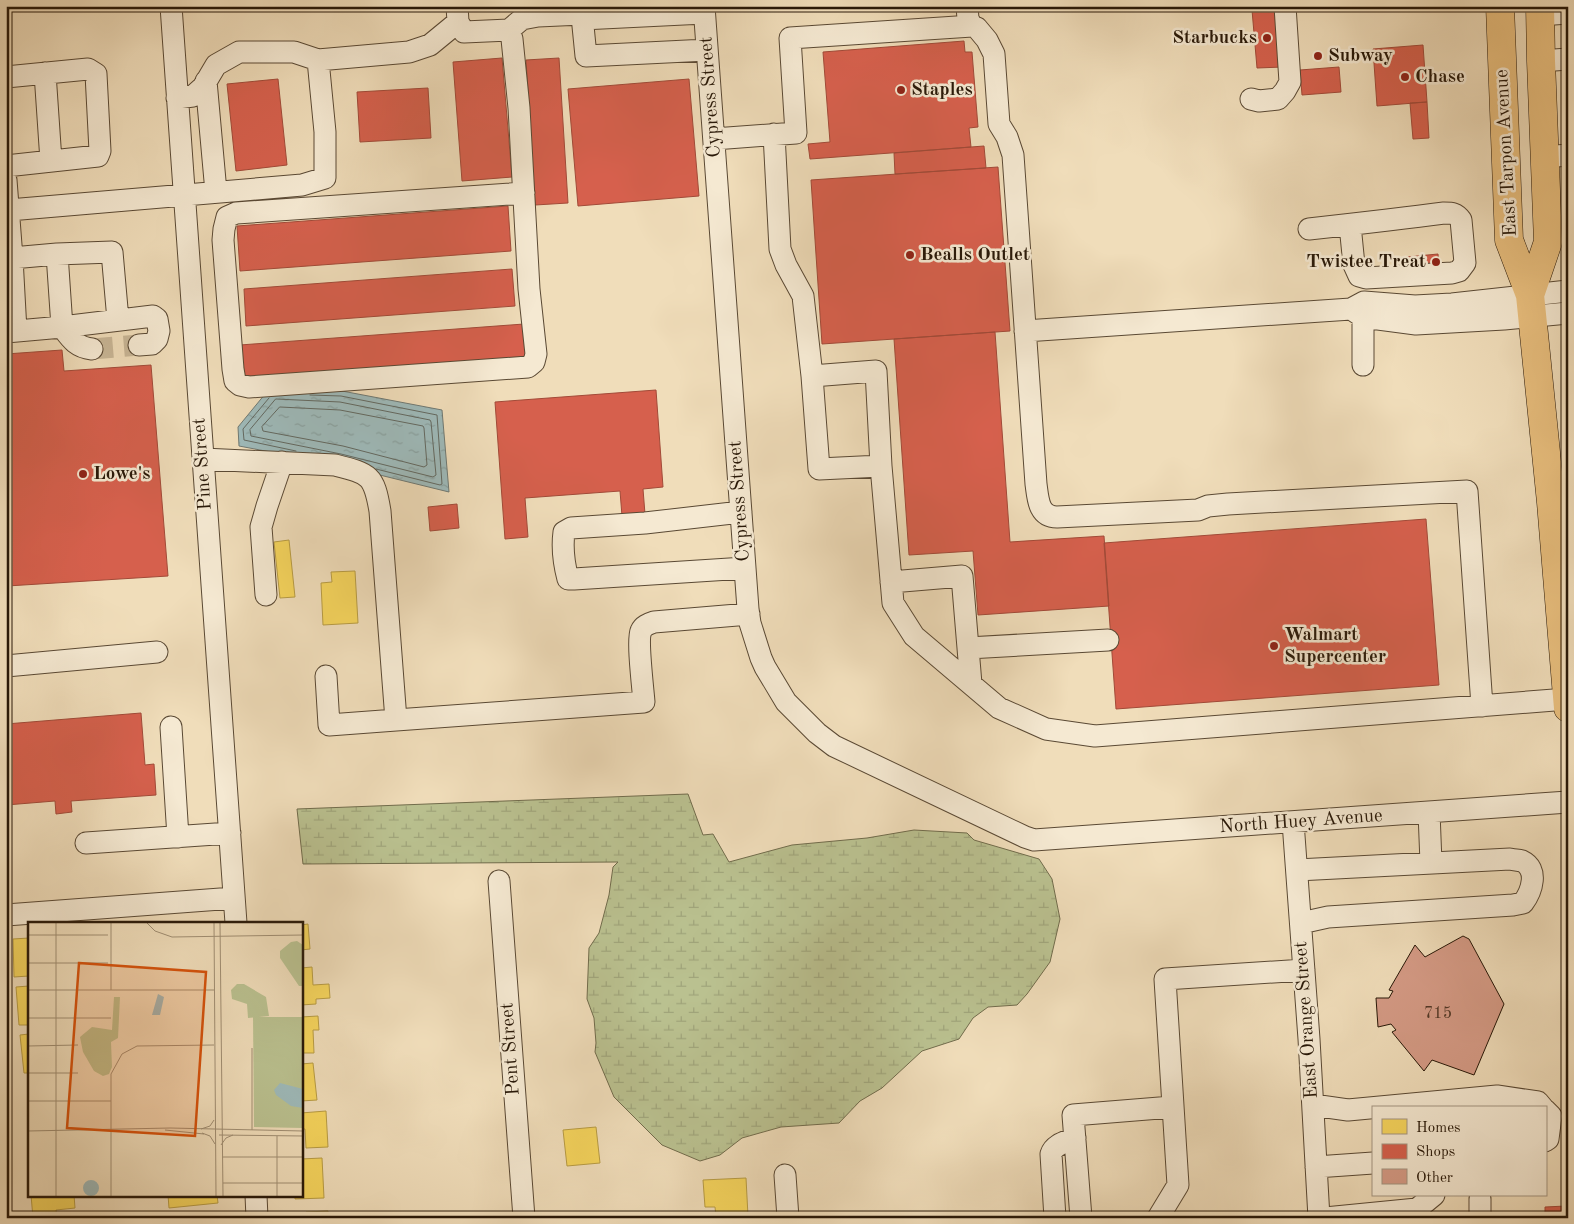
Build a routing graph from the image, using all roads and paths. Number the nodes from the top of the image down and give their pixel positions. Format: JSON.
{"nodes":[{"id":1,"x":170,"y":6,"type":"edge"},
{"id":2,"x":1284,"y":6,"type":"edge"},
{"id":3,"x":1500,"y":6,"type":"edge"},
{"id":4,"x":704,"y":10,"type":"edge"},
{"id":5,"x":1540,"y":11,"type":"edge"},
{"id":6,"x":582,"y":13,"type":"edge"},
{"id":7,"x":1568,"y":13,"type":"edge"},
{"id":8,"x":457,"y":14,"type":"edge"},
{"id":9,"x":969,"y":16,"type":"edge"},
{"id":10,"x":509,"y":30,"type":"junction"},
{"id":11,"x":707,"y":50,"type":"junction"},
{"id":12,"x":318,"y":60,"type":"junction"},
{"id":13,"x":1568,"y":60,"type":"edge"},
{"id":14,"x":1541,"y":61,"type":"junction"},
{"id":15,"x":45,"y":73,"type":"junction"},
{"id":16,"x":6,"y":77,"type":"edge"},
{"id":17,"x":206,"y":80,"type":"junction"},
{"id":18,"x":177,"y":98,"type":"junction"},
{"id":19,"x":1251,"y":99,"type":"dead end"},
{"id":20,"x":774,"y":134,"type":"junction"},
{"id":21,"x":714,"y":139,"type":"junction"},
{"id":22,"x":1556,"y":156,"type":"edge"},
{"id":23,"x":51,"y":161,"type":"junction"},
{"id":24,"x":6,"y":166,"type":"edge"},
{"id":25,"x":6,"y":180,"type":"edge"},
{"id":26,"x":216,"y":192,"type":"junction"},
{"id":27,"x":524,"y":193,"type":"junction"},
{"id":28,"x":184,"y":194,"type":"junction"},
{"id":29,"x":9,"y":210,"type":"junction"},
{"id":30,"x":1350,"y":225,"type":"junction"},
{"id":31,"x":1309,"y":229,"type":"dead end"},
{"id":32,"x":57,"y":254,"type":"junction"},
{"id":33,"x":12,"y":258,"type":"junction"},
{"id":34,"x":1568,"y":291,"type":"edge"},
{"id":35,"x":1531,"y":305,"type":"junction"},
{"id":36,"x":1357,"y":313,"type":"junction"},
{"id":37,"x":1568,"y":313,"type":"edge"},
{"id":38,"x":118,"y":320,"type":"junction"},
{"id":39,"x":62,"y":327,"type":"junction"},
{"id":40,"x":11,"y":331,"type":"edge"},
{"id":41,"x":1025,"y":331,"type":"junction"},
{"id":42,"x":139,"y":345,"type":"tunnel mouth"},
{"id":43,"x":92,"y":349,"type":"tunnel mouth"},
{"id":44,"x":1362,"y":365,"type":"dead end"},
{"id":45,"x":812,"y":376,"type":"junction"},
{"id":46,"x":203,"y":459,"type":"junction"},
{"id":47,"x":282,"y":462,"type":"junction"},
{"id":48,"x":881,"y":466,"type":"junction"},
{"id":49,"x":741,"y":512,"type":"junction"},
{"id":50,"x":1560,"y":512,"type":"edge"},
{"id":51,"x":745,"y":568,"type":"junction"},
{"id":52,"x":891,"y":582,"type":"junction"},
{"id":53,"x":266,"y":595,"type":"dead end"},
{"id":54,"x":749,"y":614,"type":"junction"},
{"id":55,"x":1108,"y":640,"type":"dead end"},
{"id":56,"x":968,"y":648,"type":"junction"},
{"id":57,"x":156,"y":652,"type":"dead end"},
{"id":58,"x":6,"y":666,"type":"edge"},
{"id":59,"x":326,"y":676,"type":"dead end"},
{"id":60,"x":971,"y":684,"type":"junction"},
{"id":61,"x":1567,"y":699,"type":"edge"},
{"id":62,"x":1482,"y":706,"type":"junction"},
{"id":63,"x":1568,"y":707,"type":"edge"},
{"id":64,"x":396,"y":720,"type":"junction"},
{"id":65,"x":171,"y":727,"type":"dead end"},
{"id":66,"x":1568,"y":802,"type":"edge"},
{"id":67,"x":1428,"y":812,"type":"junction"},
{"id":68,"x":1293,"y":822,"type":"junction"},
{"id":69,"x":230,"y":834,"type":"junction"},
{"id":70,"x":178,"y":837,"type":"junction"},
{"id":71,"x":1034,"y":840,"type":"joint"},
{"id":72,"x":86,"y":843,"type":"dead end"},
{"id":73,"x":1431,"y":863,"type":"junction"},
{"id":74,"x":1297,"y":870,"type":"junction"},
{"id":75,"x":498,"y":881,"type":"dead end"},
{"id":76,"x":234,"y":898,"type":"junction"},
{"id":77,"x":6,"y":915,"type":"edge"},
{"id":78,"x":236,"y":922,"type":"edge"},
{"id":79,"x":1301,"y":923,"type":"junction"},
{"id":80,"x":1304,"y":970,"type":"junction"},
{"id":81,"x":1313,"y":1105,"type":"junction"},
{"id":82,"x":1391,"y":1106,"type":"edge"},
{"id":83,"x":1541,"y":1106,"type":"edge"},
{"id":84,"x":1172,"y":1107,"type":"junction"},
{"id":85,"x":1372,"y":1108,"type":"edge"},
{"id":86,"x":1546,"y":1111,"type":"edge"},
{"id":87,"x":1075,"y":1138,"type":"junction"},
{"id":88,"x":1546,"y":1140,"type":"edge"},
{"id":89,"x":1372,"y":1163,"type":"edge"},
{"id":90,"x":1316,"y":1167,"type":"junction"},
{"id":91,"x":785,"y":1175,"type":"dead end"},
{"id":92,"x":256,"y":1196,"type":"edge"},
{"id":93,"x":1433,"y":1196,"type":"edge"},
{"id":94,"x":257,"y":1218,"type":"edge"},
{"id":95,"x":524,"y":1218,"type":"edge"},
{"id":96,"x":788,"y":1218,"type":"edge"},
{"id":97,"x":1055,"y":1218,"type":"edge"},
{"id":98,"x":1081,"y":1218,"type":"edge"},
{"id":99,"x":1158,"y":1218,"type":"edge"},
{"id":100,"x":1320,"y":1218,"type":"edge"},
{"id":101,"x":1325,"y":1218,"type":"edge"}],
"edges":[{"from":1,"to":18,"type":"street","name":"Pine Street"},
{"from":2,"to":19,"type":"street"},
{"from":3,"to":35,"type":"main road","name":"East Tarpon Avenue"},
{"from":4,"to":6,"type":"street"},
{"from":4,"to":11,"type":"street","name":"Cypress Street"},
{"from":5,"to":7,"type":"street"},
{"from":5,"to":14,"type":"main road","name":"East Tarpon Avenue"},
{"from":6,"to":10,"type":"street"},
{"from":6,"to":11,"type":"street"},
{"from":8,"to":10,"type":"street"},
{"from":8,"to":12,"type":"street"},
{"from":9,"to":20,"type":"street"},
{"from":9,"to":41,"type":"street"},
{"from":10,"to":27,"type":"street"},
{"from":11,"to":21,"type":"street","name":"Cypress Street"},
{"from":12,"to":17,"type":"street"},
{"from":12,"to":26,"type":"street"},
{"from":13,"to":14,"type":"street"},
{"from":14,"to":22,"type":"main road","name":"East Tarpon Avenue"},
{"from":15,"to":16,"type":"street"},
{"from":15,"to":23,"type":"street"},
{"from":15,"to":23,"type":"street"},
{"from":17,"to":18,"type":"street"},
{"from":17,"to":26,"type":"street"},
{"from":18,"to":28,"type":"street","name":"Pine Street"},
{"from":20,"to":21,"type":"street"},
{"from":20,"to":45,"type":"street"},
{"from":21,"to":49,"type":"street","name":"Cypress Street"},
{"from":22,"to":35,"type":"main road","name":"East Tarpon Avenue"},
{"from":23,"to":24,"type":"street"},
{"from":25,"to":29,"type":"street"},
{"from":26,"to":28,"type":"street"},
{"from":27,"to":27,"type":"street"},
{"from":28,"to":29,"type":"street"},
{"from":28,"to":46,"type":"street","name":"Pine Street"},
{"from":29,"to":33,"type":"street"},
{"from":30,"to":30,"type":"street"},
{"from":30,"to":31,"type":"street"},
{"from":32,"to":33,"type":"street"},
{"from":32,"to":38,"type":"street"},
{"from":32,"to":39,"type":"street"},
{"from":33,"to":40,"type":"street"},
{"from":34,"to":35,"type":"street"},
{"from":35,"to":36,"type":"street"},
{"from":35,"to":37,"type":"street"},
{"from":35,"to":50,"type":"main road","name":"East Tarpon Avenue"},
{"from":36,"to":41,"type":"street"},
{"from":36,"to":44,"type":"street"},
{"from":38,"to":39,"type":"street"},
{"from":38,"to":42,"type":"street"},
{"from":39,"to":40,"type":"street"},
{"from":39,"to":43,"type":"street"},
{"from":41,"to":62,"type":"street"},
{"from":45,"to":48,"type":"street"},
{"from":45,"to":48,"type":"street"},
{"from":46,"to":47,"type":"street"},
{"from":46,"to":69,"type":"street","name":"Pine Street"},
{"from":47,"to":53,"type":"street"},
{"from":47,"to":64,"type":"street"},
{"from":48,"to":52,"type":"street"},
{"from":49,"to":51,"type":"street","name":"Cypress Street"},
{"from":49,"to":51,"type":"street"},
{"from":50,"to":61,"type":"main road","name":"East Tarpon Avenue"},
{"from":51,"to":54,"type":"street","name":"Cypress Street"},
{"from":52,"to":56,"type":"street"},
{"from":52,"to":60,"type":"street"},
{"from":54,"to":64,"type":"street"},
{"from":54,"to":71,"type":"street","name":"Cypress Street"},
{"from":55,"to":56,"type":"street"},
{"from":56,"to":60,"type":"street"},
{"from":57,"to":58,"type":"street"},
{"from":59,"to":64,"type":"street"},
{"from":60,"to":62,"type":"street"},
{"from":61,"to":62,"type":"street"},
{"from":61,"to":63,"type":"main road","name":"East Tarpon Avenue"},
{"from":65,"to":70,"type":"street"},
{"from":66,"to":67,"type":"street","name":"North Huey Avenue"},
{"from":67,"to":68,"type":"street","name":"North Huey Avenue"},
{"from":67,"to":73,"type":"street"},
{"from":68,"to":71,"type":"street","name":"North Huey Avenue"},
{"from":68,"to":74,"type":"street","name":"East Orange Street"},
{"from":69,"to":70,"type":"street"},
{"from":69,"to":76,"type":"street","name":"Pine Street"},
{"from":70,"to":72,"type":"street"},
{"from":73,"to":74,"type":"street"},
{"from":73,"to":79,"type":"street"},
{"from":74,"to":79,"type":"street","name":"East Orange Street"},
{"from":75,"to":95,"type":"street","name":"Pent Street"},
{"from":76,"to":77,"type":"street"},
{"from":76,"to":78,"type":"street","name":"Pine Street"},
{"from":79,"to":80,"type":"street","name":"East Orange Street"},
{"from":80,"to":81,"type":"street","name":"East Orange Street"},
{"from":80,"to":84,"type":"street"},
{"from":81,"to":85,"type":"street"},
{"from":81,"to":90,"type":"street","name":"East Orange Street"},
{"from":82,"to":83,"type":"street"},
{"from":84,"to":87,"type":"street"},
{"from":84,"to":99,"type":"street"},
{"from":86,"to":88,"type":"street"},
{"from":87,"to":97,"type":"street"},
{"from":87,"to":98,"type":"street"},
{"from":89,"to":90,"type":"street"},
{"from":90,"to":100,"type":"street","name":"East Orange Street"},
{"from":91,"to":96,"type":"street"},
{"from":92,"to":94,"type":"street"},
{"from":93,"to":101,"type":"street"}]}
